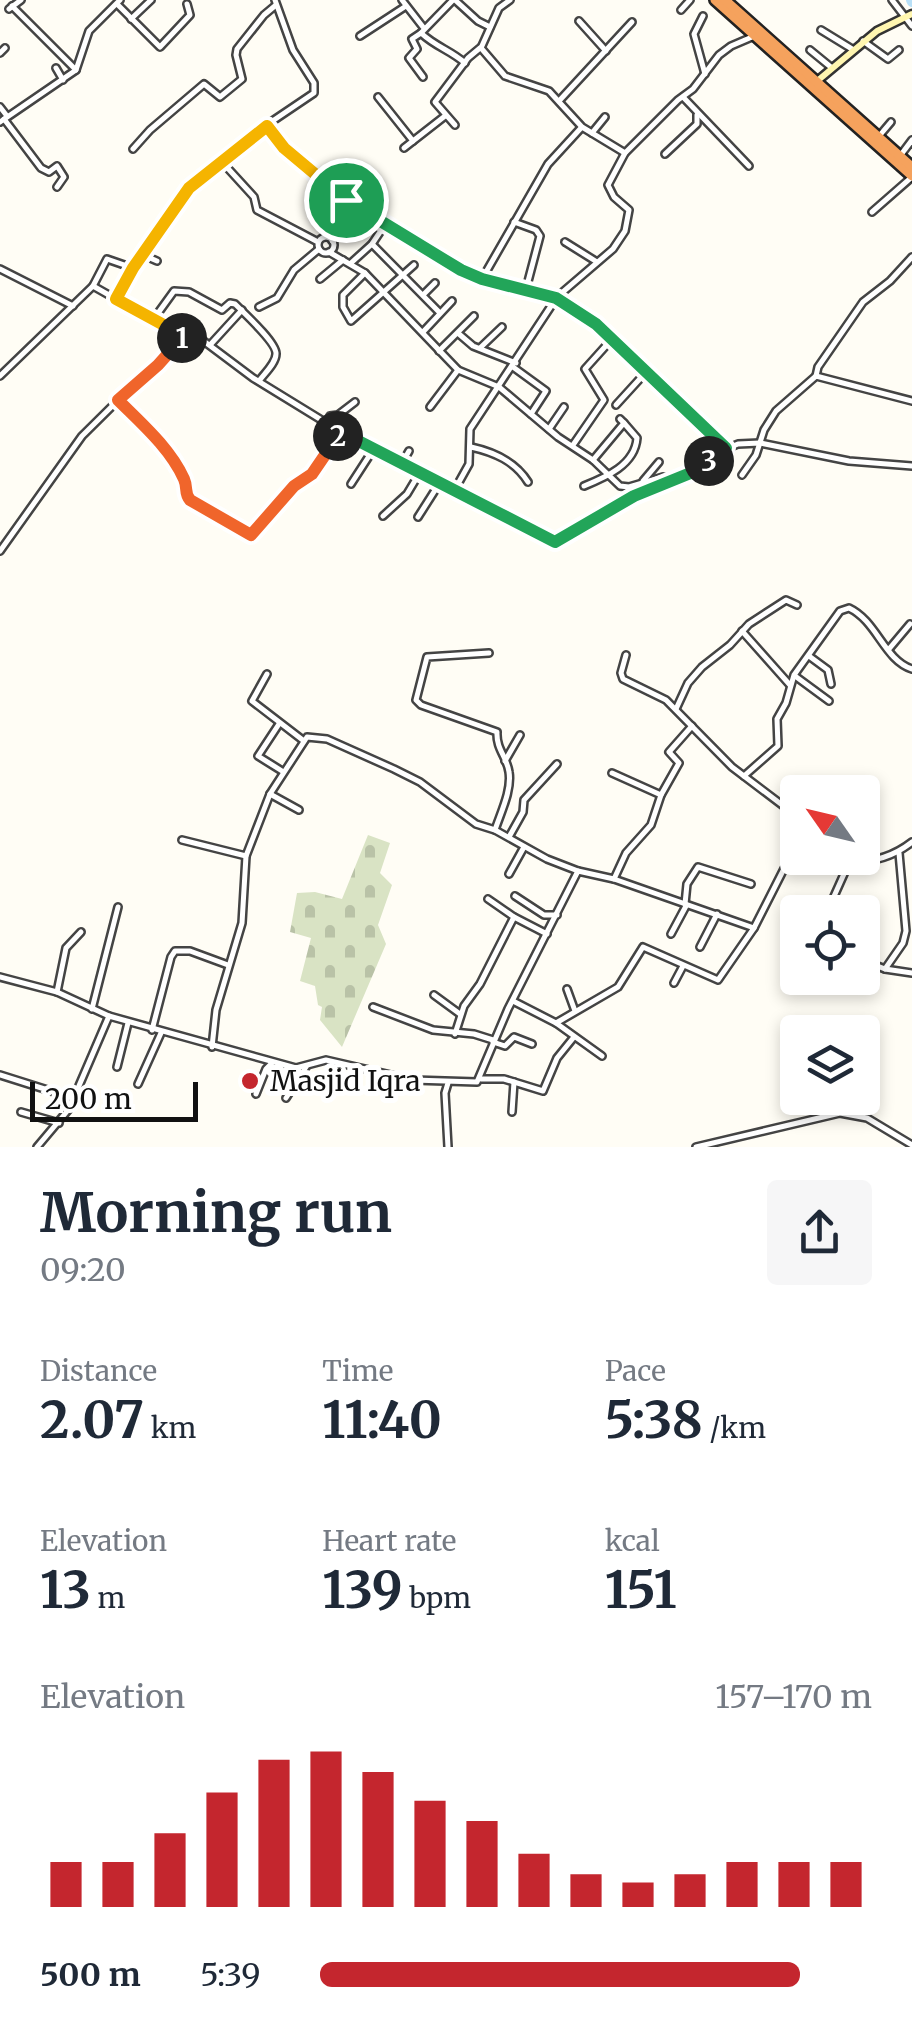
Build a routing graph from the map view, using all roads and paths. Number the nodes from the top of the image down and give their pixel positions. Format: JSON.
{"nodes":[{"id":1,"x":22,"y":0,"type":"edge"},
{"id":2,"x":151,"y":0,"type":"edge"},
{"id":3,"x":454,"y":0,"type":"edge"},
{"id":4,"x":509,"y":0,"type":"edge"},
{"id":5,"x":690,"y":0,"type":"edge"},
{"id":6,"x":892,"y":0,"type":"edge"},
{"id":7,"x":719,"y":1,"type":"edge"},
{"id":8,"x":118,"y":2,"type":"edge"},
{"id":9,"x":276,"y":2,"type":"edge"},
{"id":10,"x":404,"y":3,"type":"edge"},
{"id":11,"x":187,"y":4,"type":"dead end"},
{"id":12,"x":681,"y":10,"type":"dead end"},
{"id":13,"x":703,"y":16,"type":"dead end"},
{"id":14,"x":909,"y":16,"type":"edge"},
{"id":15,"x":132,"y":19,"type":"junction"},
{"id":16,"x":579,"y":22,"type":"dead end"},
{"id":17,"x":632,"y":22,"type":"dead end"},
{"id":18,"x":912,"y":26,"type":"edge"},
{"id":19,"x":490,"y":27,"type":"junction"},
{"id":20,"x":422,"y":30,"type":"junction"},
{"id":21,"x":821,"y":30,"type":"dead end"},
{"id":22,"x":360,"y":36,"type":"dead end"},
{"id":23,"x":755,"y":36,"type":"junction"},
{"id":24,"x":863,"y":41,"type":"junction"},
{"id":25,"x":481,"y":48,"type":"junction"},
{"id":26,"x":852,"y":49,"type":"junction"},
{"id":27,"x":606,"y":50,"type":"junction"},
{"id":28,"x":810,"y":50,"type":"dead end"},
{"id":29,"x":900,"y":50,"type":"dead end"},
{"id":30,"x":464,"y":63,"type":"junction"},
{"id":31,"x":56,"y":68,"type":"dead end"},
{"id":32,"x":832,"y":68,"type":"junction"},
{"id":33,"x":76,"y":70,"type":"junction"},
{"id":34,"x":423,"y":77,"type":"dead end"},
{"id":35,"x":705,"y":78,"type":"junction"},
{"id":36,"x":63,"y":80,"type":"junction"},
{"id":37,"x":816,"y":82,"type":"junction"},
{"id":38,"x":378,"y":97,"type":"dead end"},
{"id":39,"x":683,"y":97,"type":"junction"},
{"id":40,"x":559,"y":101,"type":"junction"},
{"id":41,"x":0,"y":107,"type":"edge"},
{"id":42,"x":696,"y":112,"type":"junction"},
{"id":43,"x":446,"y":116,"type":"junction"},
{"id":44,"x":605,"y":116,"type":"dead end"},
{"id":45,"x":4,"y":119,"type":"edge"},
{"id":46,"x":891,"y":122,"type":"dead end"},
{"id":47,"x":455,"y":125,"type":"dead end"},
{"id":48,"x":267,"y":126,"type":"junction"},
{"id":49,"x":582,"y":127,"type":"junction"},
{"id":50,"x":592,"y":133,"type":"junction"},
{"id":51,"x":878,"y":138,"type":"junction"},
{"id":52,"x":912,"y":140,"type":"edge"},
{"id":53,"x":412,"y":141,"type":"junction"},
{"id":54,"x":404,"y":148,"type":"dead end"},
{"id":55,"x":133,"y":149,"type":"dead end"},
{"id":56,"x":625,"y":152,"type":"junction"},
{"id":57,"x":665,"y":154,"type":"dead end"},
{"id":58,"x":900,"y":156,"type":"junction"},
{"id":59,"x":224,"y":163,"type":"junction"},
{"id":60,"x":749,"y":166,"type":"dead end"},
{"id":61,"x":912,"y":166,"type":"edge"},
{"id":62,"x":912,"y":176,"type":"edge"},
{"id":63,"x":323,"y":181,"type":"junction"},
{"id":64,"x":57,"y":187,"type":"dead end"},
{"id":65,"x":315,"y":194,"type":"dead end"},
{"id":66,"x":352,"y":205,"type":"junction"},
{"id":67,"x":872,"y":212,"type":"dead end"},
{"id":68,"x":514,"y":222,"type":"junction"},
{"id":69,"x":386,"y":223,"type":"junction"},
{"id":70,"x":332,"y":241,"type":"junction"},
{"id":71,"x":565,"y":242,"type":"dead end"},
{"id":72,"x":372,"y":244,"type":"junction"},
{"id":73,"x":319,"y":245,"type":"junction"},
{"id":74,"x":329,"y":252,"type":"junction"},
{"id":75,"x":143,"y":255,"type":"junction"},
{"id":76,"x":912,"y":258,"type":"edge"},
{"id":77,"x":343,"y":260,"type":"junction"},
{"id":78,"x":157,"y":261,"type":"dead end"},
{"id":79,"x":597,"y":262,"type":"junction"},
{"id":80,"x":351,"y":263,"type":"junction"},
{"id":81,"x":414,"y":265,"type":"dead end"},
{"id":82,"x":0,"y":268,"type":"edge"},
{"id":83,"x":133,"y":268,"type":"junction"},
{"id":84,"x":365,"y":273,"type":"junction"},
{"id":85,"x":404,"y":277,"type":"junction"},
{"id":86,"x":482,"y":279,"type":"junction"},
{"id":87,"x":320,"y":280,"type":"dead end"},
{"id":88,"x":435,"y":283,"type":"dead end"},
{"id":89,"x":93,"y":286,"type":"junction"},
{"id":90,"x":526,"y":289,"type":"junction"},
{"id":91,"x":385,"y":293,"type":"junction"},
{"id":92,"x":423,"y":295,"type":"junction"},
{"id":93,"x":556,"y":298,"type":"junction"},
{"id":94,"x":116,"y":299,"type":"junction"},
{"id":95,"x":452,"y":300,"type":"dead end"},
{"id":96,"x":74,"y":306,"type":"junction"},
{"id":97,"x":259,"y":307,"type":"dead end"},
{"id":98,"x":242,"y":310,"type":"junction"},
{"id":99,"x":440,"y":313,"type":"junction"},
{"id":100,"x":474,"y":316,"type":"dead end"},
{"id":101,"x":153,"y":320,"type":"junction"},
{"id":102,"x":502,"y":327,"type":"dead end"},
{"id":103,"x":423,"y":332,"type":"junction"},
{"id":104,"x":459,"y":334,"type":"junction"},
{"id":105,"x":184,"y":336,"type":"junction"},
{"id":106,"x":612,"y":339,"type":"junction"},
{"id":107,"x":210,"y":345,"type":"junction"},
{"id":108,"x":480,"y":348,"type":"junction"},
{"id":109,"x":438,"y":352,"type":"junction"},
{"id":110,"x":514,"y":365,"type":"junction"},
{"id":111,"x":458,"y":370,"type":"junction"},
{"id":112,"x":647,"y":371,"type":"junction"},
{"id":113,"x":0,"y":376,"type":"edge"},
{"id":114,"x":816,"y":376,"type":"junction"},
{"id":115,"x":259,"y":382,"type":"junction"},
{"id":116,"x":498,"y":388,"type":"junction"},
{"id":117,"x":118,"y":400,"type":"junction"},
{"id":118,"x":354,"y":402,"type":"dead end"},
{"id":119,"x":912,"y":402,"type":"edge"},
{"id":120,"x":616,"y":405,"type":"dead end"},
{"id":121,"x":430,"y":406,"type":"dead end"},
{"id":122,"x":564,"y":408,"type":"dead end"},
{"id":123,"x":531,"y":414,"type":"junction"},
{"id":124,"x":327,"y":422,"type":"junction"},
{"id":125,"x":549,"y":429,"type":"junction"},
{"id":126,"x":341,"y":432,"type":"junction"},
{"id":127,"x":760,"y":443,"type":"junction"},
{"id":128,"x":572,"y":445,"type":"junction"},
{"id":129,"x":471,"y":446,"type":"junction"},
{"id":130,"x":726,"y":448,"type":"junction"},
{"id":131,"x":373,"y":450,"type":"junction"},
{"id":132,"x":409,"y":451,"type":"dead end"},
{"id":133,"x":593,"y":460,"type":"junction"},
{"id":134,"x":659,"y":462,"type":"dead end"},
{"id":135,"x":401,"y":465,"type":"junction"},
{"id":136,"x":912,"y":466,"type":"edge"},
{"id":137,"x":419,"y":474,"type":"junction"},
{"id":138,"x":742,"y":475,"type":"dead end"},
{"id":139,"x":612,"y":476,"type":"junction"},
{"id":140,"x":671,"y":481,"type":"junction"},
{"id":141,"x":528,"y":482,"type":"dead end"},
{"id":142,"x":641,"y":483,"type":"junction"},
{"id":143,"x":351,"y":484,"type":"dead end"},
{"id":144,"x":439,"y":484,"type":"junction"},
{"id":145,"x":584,"y":486,"type":"dead end"},
{"id":146,"x":454,"y":492,"type":"junction"},
{"id":147,"x":383,"y":516,"type":"dead end"},
{"id":148,"x":418,"y":517,"type":"dead end"},
{"id":149,"x":0,"y":533,"type":"edge"},
{"id":150,"x":8,"y":542,"type":"junction"},
{"id":151,"x":0,"y":551,"type":"edge"},
{"id":152,"x":797,"y":605,"type":"dead end"},
{"id":153,"x":910,"y":624,"type":"edge"},
{"id":154,"x":742,"y":631,"type":"junction"},
{"id":155,"x":889,"y":648,"type":"junction"},
{"id":156,"x":489,"y":653,"type":"dead end"},
{"id":157,"x":626,"y":655,"type":"dead end"},
{"id":158,"x":809,"y":656,"type":"junction"},
{"id":159,"x":912,"y":669,"type":"edge"},
{"id":160,"x":267,"y":674,"type":"dead end"},
{"id":161,"x":794,"y":676,"type":"junction"},
{"id":162,"x":831,"y":684,"type":"dead end"},
{"id":163,"x":790,"y":685,"type":"junction"},
{"id":164,"x":829,"y":702,"type":"dead end"},
{"id":165,"x":676,"y":709,"type":"junction"},
{"id":166,"x":279,"y":724,"type":"junction"},
{"id":167,"x":692,"y":726,"type":"junction"},
{"id":168,"x":520,"y":735,"type":"dead end"},
{"id":169,"x":304,"y":741,"type":"junction"},
{"id":170,"x":505,"y":761,"type":"junction"},
{"id":171,"x":557,"y":764,"type":"dead end"},
{"id":172,"x":282,"y":771,"type":"junction"},
{"id":173,"x":612,"y":773,"type":"dead end"},
{"id":174,"x":744,"y":776,"type":"junction"},
{"id":175,"x":270,"y":794,"type":"junction"},
{"id":176,"x":661,"y":796,"type":"junction"},
{"id":177,"x":780,"y":803,"type":"edge"},
{"id":178,"x":299,"y":810,"type":"dead end"},
{"id":179,"x":495,"y":830,"type":"junction"},
{"id":180,"x":509,"y":837,"type":"junction"},
{"id":181,"x":182,"y":840,"type":"dead end"},
{"id":182,"x":912,"y":842,"type":"edge"},
{"id":183,"x":524,"y":846,"type":"junction"},
{"id":184,"x":899,"y":852,"type":"junction"},
{"id":185,"x":246,"y":856,"type":"junction"},
{"id":186,"x":880,"y":856,"type":"edge"},
{"id":187,"x":578,"y":872,"type":"junction"},
{"id":188,"x":510,"y":874,"type":"dead end"},
{"id":189,"x":783,"y":875,"type":"edge"},
{"id":190,"x":614,"y":880,"type":"junction"},
{"id":191,"x":750,"y":884,"type":"dead end"},
{"id":192,"x":515,"y":896,"type":"dead end"},
{"id":193,"x":488,"y":900,"type":"dead end"},
{"id":194,"x":686,"y":904,"type":"junction"},
{"id":195,"x":118,"y":908,"type":"dead end"},
{"id":196,"x":908,"y":911,"type":"edge"},
{"id":197,"x":718,"y":913,"type":"junction"},
{"id":198,"x":557,"y":915,"type":"junction"},
{"id":199,"x":514,"y":916,"type":"junction"},
{"id":200,"x":754,"y":928,"type":"junction"},
{"id":201,"x":81,"y":932,"type":"dead end"},
{"id":202,"x":670,"y":934,"type":"dead end"},
{"id":203,"x":548,"y":935,"type":"junction"},
{"id":204,"x":700,"y":947,"type":"dead end"},
{"id":205,"x":228,"y":966,"type":"junction"},
{"id":206,"x":682,"y":966,"type":"junction"},
{"id":207,"x":880,"y":967,"type":"edge"},
{"id":208,"x":884,"y":969,"type":"junction"},
{"id":209,"x":912,"y":972,"type":"edge"},
{"id":210,"x":0,"y":977,"type":"edge"},
{"id":211,"x":674,"y":984,"type":"dead end"},
{"id":212,"x":567,"y":989,"type":"dead end"},
{"id":213,"x":57,"y":992,"type":"junction"},
{"id":214,"x":434,"y":995,"type":"dead end"},
{"id":215,"x":513,"y":1001,"type":"junction"},
{"id":216,"x":373,"y":1007,"type":"dead end"},
{"id":217,"x":92,"y":1009,"type":"junction"},
{"id":218,"x":576,"y":1011,"type":"junction"},
{"id":219,"x":460,"y":1014,"type":"junction"},
{"id":220,"x":109,"y":1016,"type":"junction"},
{"id":221,"x":128,"y":1023,"type":"junction"},
{"id":222,"x":556,"y":1023,"type":"junction"},
{"id":223,"x":152,"y":1030,"type":"junction"},
{"id":224,"x":161,"y":1033,"type":"junction"},
{"id":225,"x":454,"y":1034,"type":"junction"},
{"id":226,"x":574,"y":1037,"type":"junction"},
{"id":227,"x":493,"y":1041,"type":"junction"},
{"id":228,"x":532,"y":1044,"type":"dead end"},
{"id":229,"x":212,"y":1047,"type":"junction"},
{"id":230,"x":602,"y":1056,"type":"dead end"},
{"id":231,"x":272,"y":1063,"type":"junction"},
{"id":232,"x":288,"y":1066,"type":"junction"},
{"id":233,"x":307,"y":1066,"type":"junction"},
{"id":234,"x":117,"y":1067,"type":"dead end"},
{"id":235,"x":0,"y":1075,"type":"edge"},
{"id":236,"x":480,"y":1079,"type":"junction"},
{"id":237,"x":514,"y":1082,"type":"junction"},
{"id":238,"x":448,"y":1083,"type":"junction"},
{"id":239,"x":138,"y":1084,"type":"dead end"},
{"id":240,"x":277,"y":1088,"type":"dead end"},
{"id":241,"x":256,"y":1094,"type":"dead end"},
{"id":242,"x":73,"y":1098,"type":"junction"},
{"id":243,"x":286,"y":1098,"type":"dead end"},
{"id":244,"x":21,"y":1112,"type":"dead end"},
{"id":245,"x":512,"y":1112,"type":"dead end"},
{"id":246,"x":58,"y":1123,"type":"junction"},
{"id":247,"x":912,"y":1146,"type":"edge"},
{"id":248,"x":36,"y":1147,"type":"edge"},
{"id":249,"x":448,"y":1147,"type":"edge"},
{"id":250,"x":696,"y":1147,"type":"edge"}],
"edges":[{"from":1,"to":33,"type":"street"},
{"from":2,"to":15,"type":"street"},
{"from":3,"to":19,"type":"street"},
{"from":3,"to":20,"type":"street"},
{"from":4,"to":19,"type":"street"},
{"from":5,"to":12,"type":"street"},
{"from":6,"to":14,"type":"street"},
{"from":7,"to":23,"type":"highway"},
{"from":7,"to":37,"type":"highway"},
{"from":8,"to":15,"type":"street"},
{"from":8,"to":33,"type":"street"},
{"from":9,"to":48,"type":"street"},
{"from":9,"to":55,"type":"street"},
{"from":10,"to":20,"type":"street"},
{"from":10,"to":22,"type":"street"},
{"from":11,"to":15,"type":"street"},
{"from":13,"to":35,"type":"street"},
{"from":14,"to":18,"type":"street"},
{"from":14,"to":24,"type":"main road"},
{"from":16,"to":27,"type":"street"},
{"from":17,"to":27,"type":"street"},
{"from":19,"to":25,"type":"street"},
{"from":20,"to":30,"type":"street"},
{"from":20,"to":34,"type":"street"},
{"from":21,"to":26,"type":"street"},
{"from":23,"to":35,"type":"street"},
{"from":23,"to":62,"type":"highway"},
{"from":24,"to":26,"type":"main road"},
{"from":24,"to":29,"type":"street"},
{"from":25,"to":30,"type":"street"},
{"from":25,"to":40,"type":"street"},
{"from":26,"to":32,"type":"main road"},
{"from":27,"to":40,"type":"street"},
{"from":28,"to":32,"type":"street"},
{"from":30,"to":43,"type":"street"},
{"from":31,"to":36,"type":"street"},
{"from":32,"to":37,"type":"main road"},
{"from":33,"to":36,"type":"street"},
{"from":35,"to":39,"type":"street"},
{"from":36,"to":45,"type":"street"},
{"from":37,"to":51,"type":"highway"},
{"from":38,"to":53,"type":"street"},
{"from":39,"to":42,"type":"street"},
{"from":39,"to":56,"type":"street"},
{"from":40,"to":49,"type":"street"},
{"from":41,"to":45,"type":"street"},
{"from":42,"to":57,"type":"street"},
{"from":42,"to":60,"type":"street"},
{"from":43,"to":47,"type":"street"},
{"from":43,"to":53,"type":"street"},
{"from":44,"to":50,"type":"street"},
{"from":45,"to":64,"type":"street"},
{"from":46,"to":51,"type":"street"},
{"from":48,"to":59,"type":"street"},
{"from":48,"to":63,"type":"street"},
{"from":49,"to":50,"type":"street"},
{"from":49,"to":68,"type":"street"},
{"from":50,"to":56,"type":"street"},
{"from":51,"to":58,"type":"highway"},
{"from":52,"to":58,"type":"street"},
{"from":53,"to":54,"type":"street"},
{"from":56,"to":79,"type":"street"},
{"from":58,"to":61,"type":"highway"},
{"from":59,"to":73,"type":"street"},
{"from":59,"to":75,"type":"street"},
{"from":62,"to":67,"type":"street"},
{"from":63,"to":65,"type":"street"},
{"from":63,"to":66,"type":"street"},
{"from":66,"to":69,"type":"street"},
{"from":66,"to":70,"type":"street"},
{"from":68,"to":86,"type":"street"},
{"from":68,"to":90,"type":"street"},
{"from":69,"to":72,"type":"street"},
{"from":69,"to":86,"type":"street"},
{"from":70,"to":73,"type":"street"},
{"from":70,"to":74,"type":"street"},
{"from":71,"to":79,"type":"street"},
{"from":72,"to":80,"type":"street"},
{"from":72,"to":85,"type":"street"},
{"from":73,"to":74,"type":"street"},
{"from":73,"to":97,"type":"street"},
{"from":74,"to":77,"type":"street"},
{"from":75,"to":78,"type":"street"},
{"from":75,"to":83,"type":"street"},
{"from":76,"to":114,"type":"street"},
{"from":77,"to":80,"type":"street"},
{"from":77,"to":87,"type":"street"},
{"from":79,"to":93,"type":"street"},
{"from":80,"to":84,"type":"street"},
{"from":81,"to":85,"type":"street"},
{"from":82,"to":96,"type":"street"},
{"from":83,"to":89,"type":"street"},
{"from":83,"to":94,"type":"street"},
{"from":84,"to":91,"type":"street"},
{"from":84,"to":91,"type":"street"},
{"from":85,"to":91,"type":"street"},
{"from":85,"to":92,"type":"street"},
{"from":86,"to":90,"type":"street"},
{"from":88,"to":92,"type":"street"},
{"from":89,"to":94,"type":"street"},
{"from":89,"to":96,"type":"street"},
{"from":90,"to":93,"type":"street"},
{"from":91,"to":103,"type":"street"},
{"from":92,"to":99,"type":"street"},
{"from":93,"to":106,"type":"street"},
{"from":93,"to":110,"type":"street"},
{"from":94,"to":101,"type":"street"},
{"from":95,"to":99,"type":"street"},
{"from":96,"to":113,"type":"street"},
{"from":98,"to":101,"type":"street"},
{"from":98,"to":107,"type":"street"},
{"from":98,"to":115,"type":"street"},
{"from":99,"to":103,"type":"street"},
{"from":100,"to":104,"type":"street"},
{"from":101,"to":105,"type":"street"},
{"from":102,"to":108,"type":"street"},
{"from":103,"to":109,"type":"street"},
{"from":104,"to":108,"type":"street"},
{"from":104,"to":109,"type":"street"},
{"from":105,"to":107,"type":"street"},
{"from":105,"to":117,"type":"street"},
{"from":106,"to":112,"type":"street"},
{"from":106,"to":128,"type":"street"},
{"from":107,"to":115,"type":"street"},
{"from":108,"to":110,"type":"street"},
{"from":109,"to":111,"type":"street"},
{"from":110,"to":116,"type":"street"},
{"from":110,"to":123,"type":"street"},
{"from":111,"to":116,"type":"street"},
{"from":111,"to":121,"type":"street"},
{"from":112,"to":120,"type":"street"},
{"from":112,"to":130,"type":"street"},
{"from":114,"to":119,"type":"street"},
{"from":114,"to":127,"type":"street"},
{"from":115,"to":124,"type":"street"},
{"from":116,"to":123,"type":"street"},
{"from":116,"to":129,"type":"street"},
{"from":117,"to":126,"type":"street"},
{"from":117,"to":150,"type":"street"},
{"from":118,"to":124,"type":"street"},
{"from":122,"to":125,"type":"street"},
{"from":123,"to":125,"type":"street"},
{"from":124,"to":126,"type":"street"},
{"from":125,"to":128,"type":"street"},
{"from":126,"to":131,"type":"street"},
{"from":127,"to":130,"type":"street"},
{"from":127,"to":136,"type":"street"},
{"from":127,"to":138,"type":"street"},
{"from":128,"to":133,"type":"street"},
{"from":129,"to":141,"type":"street"},
{"from":129,"to":146,"type":"street"},
{"from":130,"to":140,"type":"street"},
{"from":131,"to":135,"type":"street"},
{"from":131,"to":143,"type":"street"},
{"from":132,"to":135,"type":"street"},
{"from":133,"to":139,"type":"street"},
{"from":133,"to":139,"type":"street"},
{"from":134,"to":142,"type":"street"},
{"from":135,"to":137,"type":"street"},
{"from":137,"to":144,"type":"street"},
{"from":137,"to":147,"type":"street"},
{"from":139,"to":142,"type":"street"},
{"from":139,"to":145,"type":"street"},
{"from":140,"to":142,"type":"street"},
{"from":140,"to":146,"type":"street"},
{"from":144,"to":146,"type":"street"},
{"from":144,"to":148,"type":"street"},
{"from":149,"to":150,"type":"street"},
{"from":150,"to":151,"type":"street"},
{"from":152,"to":154,"type":"street"},
{"from":153,"to":155,"type":"street"},
{"from":154,"to":163,"type":"street"},
{"from":154,"to":165,"type":"street"},
{"from":155,"to":158,"type":"street"},
{"from":155,"to":159,"type":"street"},
{"from":156,"to":170,"type":"street"},
{"from":157,"to":165,"type":"street"},
{"from":158,"to":161,"type":"street"},
{"from":158,"to":162,"type":"street"},
{"from":160,"to":166,"type":"street"},
{"from":161,"to":163,"type":"street"},
{"from":161,"to":164,"type":"street"},
{"from":163,"to":174,"type":"street"},
{"from":165,"to":167,"type":"street"},
{"from":166,"to":169,"type":"street"},
{"from":166,"to":172,"type":"street"},
{"from":167,"to":174,"type":"street"},
{"from":167,"to":176,"type":"street"},
{"from":168,"to":170,"type":"street"},
{"from":169,"to":172,"type":"street"},
{"from":169,"to":179,"type":"street"},
{"from":170,"to":179,"type":"street"},
{"from":171,"to":180,"type":"street"},
{"from":172,"to":175,"type":"street"},
{"from":173,"to":176,"type":"street"},
{"from":174,"to":177,"type":"street"},
{"from":175,"to":178,"type":"street"},
{"from":175,"to":185,"type":"street"},
{"from":176,"to":190,"type":"street"},
{"from":179,"to":180,"type":"street"},
{"from":180,"to":183,"type":"street"},
{"from":181,"to":185,"type":"street"},
{"from":182,"to":184,"type":"street"},
{"from":183,"to":187,"type":"street"},
{"from":183,"to":188,"type":"street"},
{"from":184,"to":186,"type":"street"},
{"from":184,"to":196,"type":"street"},
{"from":185,"to":205,"type":"street"},
{"from":187,"to":190,"type":"street"},
{"from":187,"to":198,"type":"street"},
{"from":189,"to":200,"type":"street"},
{"from":190,"to":194,"type":"street"},
{"from":191,"to":194,"type":"street"},
{"from":192,"to":198,"type":"street"},
{"from":193,"to":199,"type":"street"},
{"from":194,"to":197,"type":"street"},
{"from":194,"to":202,"type":"street"},
{"from":195,"to":217,"type":"street"},
{"from":196,"to":208,"type":"street"},
{"from":197,"to":200,"type":"street"},
{"from":197,"to":204,"type":"street"},
{"from":198,"to":203,"type":"street"},
{"from":199,"to":203,"type":"street"},
{"from":199,"to":219,"type":"street"},
{"from":200,"to":206,"type":"street"},
{"from":201,"to":213,"type":"street"},
{"from":203,"to":215,"type":"street"},
{"from":205,"to":223,"type":"street"},
{"from":205,"to":229,"type":"street"},
{"from":206,"to":211,"type":"street"},
{"from":206,"to":218,"type":"street"},
{"from":207,"to":208,"type":"street"},
{"from":208,"to":209,"type":"street"},
{"from":210,"to":213,"type":"street"},
{"from":212,"to":218,"type":"street"},
{"from":213,"to":217,"type":"street"},
{"from":214,"to":219,"type":"street"},
{"from":215,"to":222,"type":"street"},
{"from":215,"to":227,"type":"street"},
{"from":216,"to":225,"type":"street"},
{"from":217,"to":220,"type":"street"},
{"from":218,"to":222,"type":"street"},
{"from":219,"to":225,"type":"street"},
{"from":220,"to":221,"type":"street"},
{"from":220,"to":242,"type":"street"},
{"from":221,"to":223,"type":"street"},
{"from":221,"to":234,"type":"street"},
{"from":222,"to":226,"type":"street"},
{"from":223,"to":224,"type":"street"},
{"from":224,"to":229,"type":"street"},
{"from":224,"to":239,"type":"street"},
{"from":225,"to":227,"type":"street"},
{"from":226,"to":230,"type":"street"},
{"from":226,"to":237,"type":"street"},
{"from":227,"to":228,"type":"street"},
{"from":227,"to":236,"type":"street"},
{"from":229,"to":231,"type":"street"},
{"from":231,"to":232,"type":"street"},
{"from":231,"to":241,"type":"street"},
{"from":232,"to":233,"type":"street"},
{"from":232,"to":240,"type":"street"},
{"from":233,"to":238,"type":"street"},
{"from":233,"to":243,"type":"street"},
{"from":235,"to":242,"type":"street"},
{"from":236,"to":237,"type":"street"},
{"from":236,"to":238,"type":"street"},
{"from":237,"to":245,"type":"street"},
{"from":238,"to":249,"type":"street"},
{"from":242,"to":246,"type":"street"},
{"from":244,"to":246,"type":"street"},
{"from":246,"to":248,"type":"street"},
{"from":247,"to":250,"type":"street"}]}
